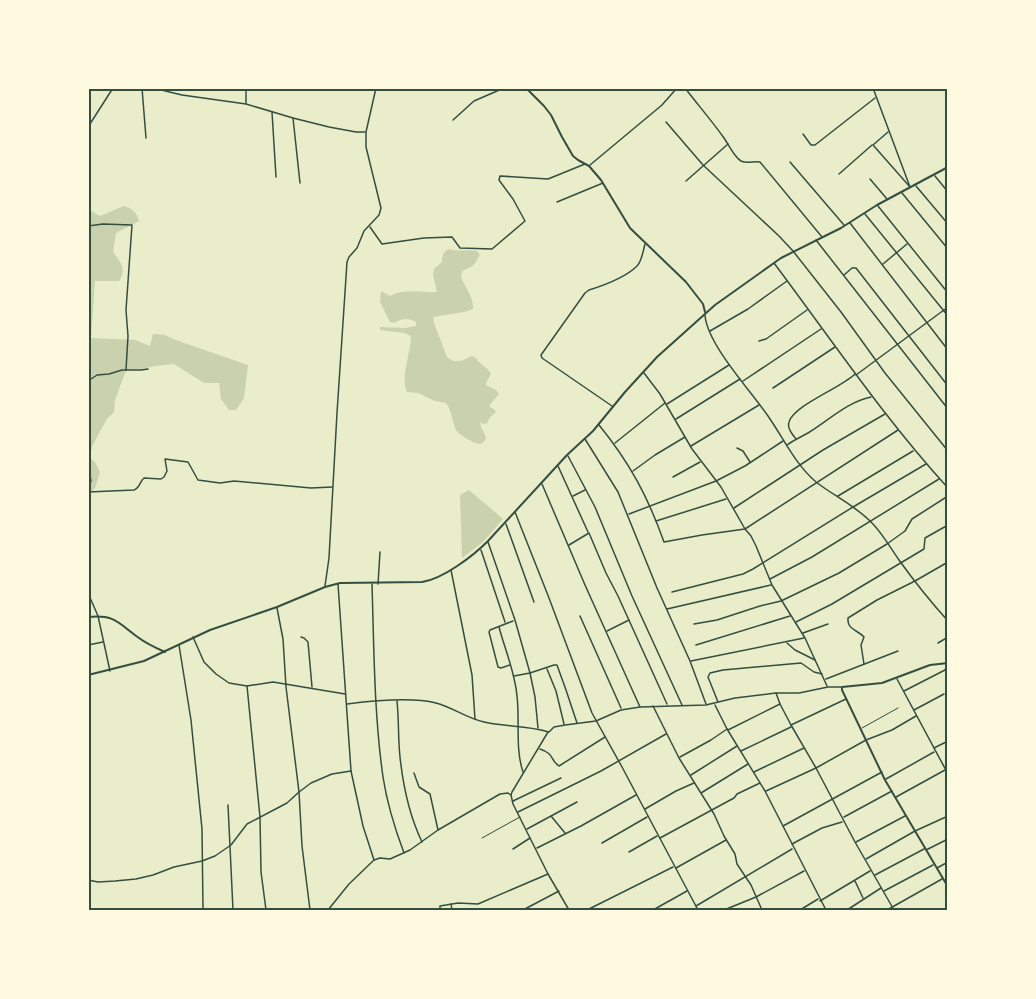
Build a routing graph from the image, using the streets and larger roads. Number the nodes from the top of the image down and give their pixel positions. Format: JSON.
{"nodes":[{"id":1,"x":113,"y":88,"type":"edge"},
{"id":2,"x":142,"y":88,"type":"edge"},
{"id":3,"x":153,"y":88,"type":"edge"},
{"id":4,"x":174,"y":88,"type":"edge"},
{"id":5,"x":246,"y":88,"type":"edge"},
{"id":6,"x":376,"y":88,"type":"edge"},
{"id":7,"x":504,"y":88,"type":"edge"},
{"id":8,"x":526,"y":88,"type":"edge"},
{"id":9,"x":677,"y":88,"type":"edge"},
{"id":10,"x":685,"y":88,"type":"edge"},
{"id":11,"x":873,"y":88,"type":"edge"},
{"id":12,"x":173,"y":92,"type":"junction"},
{"id":13,"x":876,"y":98,"type":"junction"},
{"id":14,"x":246,"y":104,"type":"junction"},
{"id":15,"x":272,"y":111,"type":"junction"},
{"id":16,"x":292,"y":118,"type":"junction"},
{"id":17,"x":453,"y":120,"type":"dead end"},
{"id":18,"x":666,"y":122,"type":"dead end"},
{"id":19,"x":88,"y":127,"type":"edge"},
{"id":20,"x":889,"y":131,"type":"junction"},
{"id":21,"x":366,"y":132,"type":"junction"},
{"id":22,"x":803,"y":134,"type":"dead end"},
{"id":23,"x":146,"y":138,"type":"dead end"},
{"id":24,"x":728,"y":144,"type":"junction"},
{"id":25,"x":873,"y":144,"type":"junction"},
{"id":26,"x":790,"y":162,"type":"dead end"},
{"id":27,"x":585,"y":164,"type":"junction"},
{"id":28,"x":703,"y":165,"type":"junction"},
{"id":29,"x":589,"y":166,"type":"junction"},
{"id":30,"x":948,"y":167,"type":"edge"},
{"id":31,"x":839,"y":174,"type":"dead end"},
{"id":32,"x":934,"y":174,"type":"junction"},
{"id":33,"x":276,"y":177,"type":"dead end"},
{"id":34,"x":870,"y":179,"type":"dead end"},
{"id":35,"x":686,"y":181,"type":"dead end"},
{"id":36,"x":300,"y":183,"type":"dead end"},
{"id":37,"x":604,"y":183,"type":"junction"},
{"id":38,"x":917,"y":184,"type":"junction"},
{"id":39,"x":910,"y":188,"type":"junction"},
{"id":40,"x":902,"y":192,"type":"junction"},
{"id":41,"x":948,"y":192,"type":"edge"},
{"id":42,"x":888,"y":200,"type":"junction"},
{"id":43,"x":556,"y":202,"type":"dead end"},
{"id":44,"x":878,"y":205,"type":"junction"},
{"id":45,"x":865,"y":213,"type":"junction"},
{"id":46,"x":850,"y":223,"type":"junction"},
{"id":47,"x":948,"y":224,"type":"edge"},
{"id":48,"x":845,"y":225,"type":"junction"},
{"id":49,"x":88,"y":226,"type":"edge"},
{"id":50,"x":370,"y":226,"type":"junction"},
{"id":51,"x":822,"y":237,"type":"junction"},
{"id":52,"x":816,"y":240,"type":"junction"},
{"id":53,"x":645,"y":243,"type":"junction"},
{"id":54,"x":908,"y":244,"type":"junction"},
{"id":55,"x":948,"y":249,"type":"edge"},
{"id":56,"x":793,"y":251,"type":"junction"},
{"id":57,"x":897,"y":252,"type":"junction"},
{"id":58,"x":774,"y":262,"type":"junction"},
{"id":59,"x":883,"y":265,"type":"junction"},
{"id":60,"x":843,"y":276,"type":"junction"},
{"id":61,"x":788,"y":281,"type":"junction"},
{"id":62,"x":948,"y":293,"type":"edge"},
{"id":63,"x":948,"y":307,"type":"edge"},
{"id":64,"x":808,"y":310,"type":"junction"},
{"id":65,"x":943,"y":310,"type":"junction"},
{"id":66,"x":705,"y":313,"type":"junction"},
{"id":67,"x":948,"y":316,"type":"edge"},
{"id":68,"x":927,"y":323,"type":"junction"},
{"id":69,"x":821,"y":329,"type":"junction"},
{"id":70,"x":710,"y":332,"type":"junction"},
{"id":71,"x":909,"y":336,"type":"junction"},
{"id":72,"x":759,"y":341,"type":"dead end"},
{"id":73,"x":897,"y":345,"type":"junction"},
{"id":74,"x":835,"y":347,"type":"junction"},
{"id":75,"x":948,"y":350,"type":"edge"},
{"id":76,"x":877,"y":361,"type":"junction"},
{"id":77,"x":730,"y":364,"type":"junction"},
{"id":78,"x":148,"y":369,"type":"dead end"},
{"id":79,"x":126,"y":370,"type":"junction"},
{"id":80,"x":643,"y":372,"type":"junction"},
{"id":81,"x":855,"y":375,"type":"junction"},
{"id":82,"x":741,"y":380,"type":"junction"},
{"id":83,"x":88,"y":381,"type":"edge"},
{"id":84,"x":948,"y":386,"type":"edge"},
{"id":85,"x":773,"y":388,"type":"dead end"},
{"id":86,"x":872,"y":396,"type":"junction"},
{"id":87,"x":666,"y":404,"type":"junction"},
{"id":88,"x":760,"y":404,"type":"junction"},
{"id":89,"x":613,"y":407,"type":"junction"},
{"id":90,"x":948,"y":409,"type":"edge"},
{"id":91,"x":885,"y":414,"type":"junction"},
{"id":92,"x":675,"y":419,"type":"junction"},
{"id":93,"x":598,"y":425,"type":"junction"},
{"id":94,"x":898,"y":430,"type":"junction"},
{"id":95,"x":685,"y":437,"type":"junction"},
{"id":96,"x":585,"y":438,"type":"junction"},
{"id":97,"x":796,"y":439,"type":"junction"},
{"id":98,"x":783,"y":441,"type":"junction"},
{"id":99,"x":614,"y":444,"type":"junction"},
{"id":100,"x":786,"y":445,"type":"junction"},
{"id":101,"x":691,"y":447,"type":"junction"},
{"id":102,"x":737,"y":448,"type":"dead end"},
{"id":103,"x":914,"y":450,"type":"junction"},
{"id":104,"x":948,"y":451,"type":"edge"},
{"id":105,"x":567,"y":455,"type":"junction"},
{"id":106,"x":701,"y":462,"type":"junction"},
{"id":107,"x":751,"y":462,"type":"junction"},
{"id":108,"x":88,"y":463,"type":"edge"},
{"id":109,"x":926,"y":464,"type":"junction"},
{"id":110,"x":558,"y":466,"type":"junction"},
{"id":111,"x":801,"y":466,"type":"junction"},
{"id":112,"x":633,"y":471,"type":"junction"},
{"id":113,"x":673,"y":477,"type":"dead end"},
{"id":114,"x":939,"y":479,"type":"junction"},
{"id":115,"x":716,"y":480,"type":"junction"},
{"id":116,"x":816,"y":482,"type":"junction"},
{"id":117,"x":542,"y":483,"type":"junction"},
{"id":118,"x":333,"y":487,"type":"junction"},
{"id":119,"x":948,"y":488,"type":"edge"},
{"id":120,"x":586,"y":489,"type":"junction"},
{"id":121,"x":88,"y":490,"type":"edge"},
{"id":122,"x":572,"y":496,"type":"junction"},
{"id":123,"x":838,"y":496,"type":"junction"},
{"id":124,"x":948,"y":496,"type":"edge"},
{"id":125,"x":727,"y":499,"type":"junction"},
{"id":126,"x":650,"y":505,"type":"junction"},
{"id":127,"x":852,"y":507,"type":"junction"},
{"id":128,"x":733,"y":509,"type":"junction"},
{"id":129,"x":515,"y":512,"type":"junction"},
{"id":130,"x":628,"y":515,"type":"junction"},
{"id":131,"x":656,"y":521,"type":"junction"},
{"id":132,"x":870,"y":521,"type":"junction"},
{"id":133,"x":505,"y":522,"type":"junction"},
{"id":134,"x":948,"y":525,"type":"edge"},
{"id":135,"x":745,"y":529,"type":"junction"},
{"id":136,"x":589,"y":533,"type":"junction"},
{"id":137,"x":488,"y":541,"type":"junction"},
{"id":138,"x":887,"y":543,"type":"junction"},
{"id":139,"x":568,"y":545,"type":"junction"},
{"id":140,"x":480,"y":549,"type":"junction"},
{"id":141,"x":380,"y":552,"type":"dead end"},
{"id":142,"x":763,"y":562,"type":"junction"},
{"id":143,"x":948,"y":562,"type":"edge"},
{"id":144,"x":901,"y":563,"type":"junction"},
{"id":145,"x":451,"y":569,"type":"junction"},
{"id":146,"x":769,"y":580,"type":"junction"},
{"id":147,"x":915,"y":582,"type":"junction"},
{"id":148,"x":338,"y":584,"type":"junction"},
{"id":149,"x":372,"y":584,"type":"junction"},
{"id":150,"x":378,"y":584,"type":"junction"},
{"id":151,"x":772,"y":585,"type":"junction"},
{"id":152,"x":325,"y":586,"type":"junction"},
{"id":153,"x":672,"y":592,"type":"dead end"},
{"id":154,"x":88,"y":593,"type":"edge"},
{"id":155,"x":781,"y":601,"type":"junction"},
{"id":156,"x":534,"y":602,"type":"dead end"},
{"id":157,"x":277,"y":607,"type":"junction"},
{"id":158,"x":666,"y":609,"type":"junction"},
{"id":159,"x":98,"y":616,"type":"junction"},
{"id":160,"x":580,"y":616,"type":"dead end"},
{"id":161,"x":791,"y":616,"type":"junction"},
{"id":162,"x":88,"y":617,"type":"edge"},
{"id":163,"x":515,"y":620,"type":"junction"},
{"id":164,"x":628,"y":620,"type":"junction"},
{"id":165,"x":948,"y":621,"type":"edge"},
{"id":166,"x":795,"y":622,"type":"junction"},
{"id":167,"x":506,"y":624,"type":"junction"},
{"id":168,"x":694,"y":624,"type":"dead end"},
{"id":169,"x":828,"y":624,"type":"dead end"},
{"id":170,"x":499,"y":627,"type":"junction"},
{"id":171,"x":606,"y":632,"type":"junction"},
{"id":172,"x":802,"y":633,"type":"junction"},
{"id":173,"x":193,"y":637,"type":"junction"},
{"id":174,"x":302,"y":637,"type":"dead end"},
{"id":175,"x":948,"y":637,"type":"edge"},
{"id":176,"x":805,"y":638,"type":"junction"},
{"id":177,"x":104,"y":642,"type":"junction"},
{"id":178,"x":786,"y":642,"type":"junction"},
{"id":179,"x":938,"y":643,"type":"dead end"},
{"id":180,"x":179,"y":644,"type":"junction"},
{"id":181,"x":88,"y":645,"type":"edge"},
{"id":182,"x":696,"y":645,"type":"dead end"},
{"id":183,"x":898,"y":651,"type":"dead end"},
{"id":184,"x":165,"y":652,"type":"junction"},
{"id":185,"x":690,"y":661,"type":"junction"},
{"id":186,"x":816,"y":661,"type":"junction"},
{"id":187,"x":864,"y":664,"type":"junction"},
{"id":188,"x":948,"y":664,"type":"edge"},
{"id":189,"x":511,"y":665,"type":"junction"},
{"id":190,"x":547,"y":668,"type":"junction"},
{"id":191,"x":110,"y":671,"type":"junction"},
{"id":192,"x":530,"y":673,"type":"junction"},
{"id":193,"x":823,"y":674,"type":"junction"},
{"id":194,"x":88,"y":675,"type":"edge"},
{"id":195,"x":513,"y":676,"type":"junction"},
{"id":196,"x":896,"y":678,"type":"junction"},
{"id":197,"x":825,"y":679,"type":"junction"},
{"id":198,"x":286,"y":685,"type":"junction"},
{"id":199,"x":247,"y":686,"type":"junction"},
{"id":200,"x":828,"y":687,"type":"junction"},
{"id":201,"x":842,"y":687,"type":"junction"},
{"id":202,"x":312,"y":688,"type":"junction"},
{"id":203,"x":903,"y":692,"type":"junction"},
{"id":204,"x":776,"y":693,"type":"junction"},
{"id":205,"x":346,"y":694,"type":"junction"},
{"id":206,"x":944,"y":694,"type":"dead end"},
{"id":207,"x":846,"y":699,"type":"junction"},
{"id":208,"x":397,"y":700,"type":"junction"},
{"id":209,"x":376,"y":701,"type":"junction"},
{"id":210,"x":718,"y":703,"type":"junction"},
{"id":211,"x":347,"y":704,"type":"junction"},
{"id":212,"x":714,"y":704,"type":"junction"},
{"id":213,"x":780,"y":704,"type":"junction"},
{"id":214,"x":652,"y":705,"type":"junction"},
{"id":215,"x":682,"y":705,"type":"junction"},
{"id":216,"x":706,"y":705,"type":"junction"},
{"id":217,"x":668,"y":706,"type":"junction"},
{"id":218,"x":640,"y":707,"type":"junction"},
{"id":219,"x":621,"y":710,"type":"junction"},
{"id":220,"x":913,"y":710,"type":"junction"},
{"id":221,"x":916,"y":716,"type":"junction"},
{"id":222,"x":475,"y":719,"type":"junction"},
{"id":223,"x":596,"y":721,"type":"junction"},
{"id":224,"x":577,"y":724,"type":"junction"},
{"id":225,"x":564,"y":725,"type":"junction"},
{"id":226,"x":791,"y":726,"type":"junction"},
{"id":227,"x":518,"y":727,"type":"junction"},
{"id":228,"x":538,"y":729,"type":"junction"},
{"id":229,"x":727,"y":730,"type":"junction"},
{"id":230,"x":549,"y":732,"type":"junction"},
{"id":231,"x":667,"y":734,"type":"junction"},
{"id":232,"x":605,"y":737,"type":"junction"},
{"id":233,"x":866,"y":740,"type":"junction"},
{"id":234,"x":948,"y":741,"type":"edge"},
{"id":235,"x":737,"y":746,"type":"junction"},
{"id":236,"x":804,"y":748,"type":"junction"},
{"id":237,"x":539,"y":749,"type":"junction"},
{"id":238,"x":934,"y":750,"type":"junction"},
{"id":239,"x":741,"y":751,"type":"junction"},
{"id":240,"x":679,"y":758,"type":"junction"},
{"id":241,"x":619,"y":761,"type":"junction"},
{"id":242,"x":813,"y":762,"type":"junction"},
{"id":243,"x":748,"y":764,"type":"junction"},
{"id":244,"x":823,"y":764,"type":"junction"},
{"id":245,"x":948,"y":764,"type":"edge"},
{"id":246,"x":944,"y":766,"type":"junction"},
{"id":247,"x":816,"y":768,"type":"junction"},
{"id":248,"x":945,"y":770,"type":"junction"},
{"id":249,"x":351,"y":771,"type":"junction"},
{"id":250,"x":523,"y":772,"type":"junction"},
{"id":251,"x":753,"y":772,"type":"junction"},
{"id":252,"x":882,"y":772,"type":"junction"},
{"id":253,"x":414,"y":773,"type":"dead end"},
{"id":254,"x":948,"y":774,"type":"edge"},
{"id":255,"x":690,"y":776,"type":"junction"},
{"id":256,"x":561,"y":778,"type":"dead end"},
{"id":257,"x":885,"y":780,"type":"junction"},
{"id":258,"x":694,"y":783,"type":"junction"},
{"id":259,"x":760,"y":783,"type":"junction"},
{"id":260,"x":892,"y":791,"type":"junction"},
{"id":261,"x":299,"y":792,"type":"junction"},
{"id":262,"x":765,"y":792,"type":"junction"},
{"id":263,"x":700,"y":793,"type":"junction"},
{"id":264,"x":511,"y":795,"type":"junction"},
{"id":265,"x":637,"y":795,"type":"junction"},
{"id":266,"x":896,"y":797,"type":"junction"},
{"id":267,"x":833,"y":799,"type":"junction"},
{"id":268,"x":512,"y":802,"type":"junction"},
{"id":269,"x":577,"y":802,"type":"dead end"},
{"id":270,"x":228,"y":805,"type":"dead end"},
{"id":271,"x":645,"y":810,"type":"junction"},
{"id":272,"x":712,"y":810,"type":"junction"},
{"id":273,"x":518,"y":812,"type":"junction"},
{"id":274,"x":550,"y":816,"type":"junction"},
{"id":275,"x":906,"y":816,"type":"junction"},
{"id":276,"x":948,"y":816,"type":"edge"},
{"id":277,"x":260,"y":817,"type":"junction"},
{"id":278,"x":648,"y":817,"type":"junction"},
{"id":279,"x":843,"y":818,"type":"junction"},
{"id":280,"x":844,"y":821,"type":"junction"},
{"id":281,"x":782,"y":826,"type":"junction"},
{"id":282,"x":527,"y":829,"type":"junction"},
{"id":283,"x":438,"y":830,"type":"junction"},
{"id":284,"x":915,"y":831,"type":"junction"},
{"id":285,"x":566,"y":834,"type":"junction"},
{"id":286,"x":658,"y":837,"type":"junction"},
{"id":287,"x":531,"y":838,"type":"junction"},
{"id":288,"x":948,"y":839,"type":"edge"},
{"id":289,"x":726,"y":840,"type":"junction"},
{"id":290,"x":422,"y":842,"type":"junction"},
{"id":291,"x":855,"y":842,"type":"junction"},
{"id":292,"x":602,"y":843,"type":"dead end"},
{"id":293,"x":231,"y":845,"type":"junction"},
{"id":294,"x":792,"y":845,"type":"junction"},
{"id":295,"x":793,"y":848,"type":"junction"},
{"id":296,"x":513,"y":849,"type":"dead end"},
{"id":297,"x":536,"y":849,"type":"junction"},
{"id":298,"x":925,"y":849,"type":"junction"},
{"id":299,"x":629,"y":852,"type":"dead end"},
{"id":300,"x":404,"y":853,"type":"junction"},
{"id":301,"x":374,"y":860,"type":"junction"},
{"id":302,"x":865,"y":860,"type":"junction"},
{"id":303,"x":202,"y":861,"type":"junction"},
{"id":304,"x":948,"y":862,"type":"edge"},
{"id":305,"x":933,"y":864,"type":"junction"},
{"id":306,"x":675,"y":867,"type":"junction"},
{"id":307,"x":936,"y":869,"type":"junction"},
{"id":308,"x":805,"y":870,"type":"junction"},
{"id":309,"x":871,"y":871,"type":"junction"},
{"id":310,"x":548,"y":873,"type":"junction"},
{"id":311,"x":874,"y":875,"type":"junction"},
{"id":312,"x":746,"y":877,"type":"junction"},
{"id":313,"x":942,"y":879,"type":"junction"},
{"id":314,"x":88,"y":880,"type":"edge"},
{"id":315,"x":855,"y":881,"type":"junction"},
{"id":316,"x":882,"y":887,"type":"junction"},
{"id":317,"x":948,"y":887,"type":"edge"},
{"id":318,"x":559,"y":891,"type":"junction"},
{"id":319,"x":688,"y":891,"type":"junction"},
{"id":320,"x":884,"y":892,"type":"junction"},
{"id":321,"x":756,"y":897,"type":"junction"},
{"id":322,"x":864,"y":899,"type":"junction"},
{"id":323,"x":819,"y":900,"type":"junction"},
{"id":324,"x":450,"y":903,"type":"junction"},
{"id":325,"x":696,"y":906,"type":"junction"},
{"id":326,"x":892,"y":907,"type":"junction"},
{"id":327,"x":203,"y":910,"type":"edge"},
{"id":328,"x":233,"y":910,"type":"edge"},
{"id":329,"x":266,"y":910,"type":"edge"},
{"id":330,"x":310,"y":910,"type":"edge"},
{"id":331,"x":328,"y":910,"type":"edge"},
{"id":332,"x":440,"y":910,"type":"edge"},
{"id":333,"x":452,"y":910,"type":"edge"},
{"id":334,"x":523,"y":910,"type":"edge"},
{"id":335,"x":569,"y":910,"type":"edge"},
{"id":336,"x":587,"y":910,"type":"edge"},
{"id":337,"x":653,"y":910,"type":"edge"},
{"id":338,"x":698,"y":910,"type":"edge"},
{"id":339,"x":724,"y":910,"type":"edge"},
{"id":340,"x":762,"y":910,"type":"edge"},
{"id":341,"x":800,"y":910,"type":"edge"},
{"id":342,"x":826,"y":910,"type":"edge"},
{"id":343,"x":847,"y":910,"type":"edge"},
{"id":344,"x":887,"y":910,"type":"edge"},
{"id":345,"x":894,"y":910,"type":"edge"}],
"edges":[{"from":1,"to":19,"type":"street"},
{"from":2,"to":23,"type":"street"},
{"from":3,"to":12,"type":"street"},
{"from":4,"to":12,"type":"street"},
{"from":5,"to":14,"type":"street"},
{"from":6,"to":21,"type":"street"},
{"from":7,"to":17,"type":"street"},
{"from":8,"to":27,"type":"street"},
{"from":9,"to":29,"type":"street"},
{"from":10,"to":24,"type":"street"},
{"from":11,"to":13,"type":"street"},
{"from":12,"to":14,"type":"street"},
{"from":13,"to":20,"type":"street"},
{"from":13,"to":22,"type":"street"},
{"from":14,"to":15,"type":"street"},
{"from":15,"to":16,"type":"street"},
{"from":15,"to":33,"type":"street"},
{"from":16,"to":21,"type":"street"},
{"from":16,"to":36,"type":"street"},
{"from":18,"to":28,"type":"street"},
{"from":20,"to":25,"type":"street"},
{"from":20,"to":39,"type":"street"},
{"from":21,"to":50,"type":"street"},
{"from":24,"to":28,"type":"street"},
{"from":24,"to":51,"type":"street"},
{"from":25,"to":31,"type":"street"},
{"from":25,"to":39,"type":"street"},
{"from":26,"to":48,"type":"street"},
{"from":27,"to":29,"type":"street"},
{"from":27,"to":50,"type":"street"},
{"from":28,"to":35,"type":"street"},
{"from":28,"to":56,"type":"street"},
{"from":29,"to":37,"type":"street"},
{"from":30,"to":32,"type":"street"},
{"from":32,"to":38,"type":"street"},
{"from":32,"to":41,"type":"street"},
{"from":34,"to":42,"type":"street"},
{"from":37,"to":43,"type":"street"},
{"from":37,"to":53,"type":"street"},
{"from":38,"to":39,"type":"street"},
{"from":38,"to":47,"type":"street"},
{"from":39,"to":40,"type":"street"},
{"from":40,"to":42,"type":"street"},
{"from":40,"to":55,"type":"street"},
{"from":42,"to":44,"type":"street"},
{"from":44,"to":45,"type":"street"},
{"from":44,"to":54,"type":"street"},
{"from":45,"to":46,"type":"street"},
{"from":45,"to":57,"type":"street"},
{"from":46,"to":48,"type":"street"},
{"from":46,"to":59,"type":"street"},
{"from":48,"to":51,"type":"street"},
{"from":49,"to":79,"type":"street"},
{"from":50,"to":118,"type":"street"},
{"from":51,"to":52,"type":"street"},
{"from":52,"to":56,"type":"street"},
{"from":52,"to":60,"type":"street"},
{"from":53,"to":66,"type":"street"},
{"from":53,"to":89,"type":"street"},
{"from":54,"to":57,"type":"street"},
{"from":54,"to":62,"type":"street"},
{"from":56,"to":58,"type":"street"},
{"from":56,"to":76,"type":"street"},
{"from":57,"to":59,"type":"street"},
{"from":57,"to":65,"type":"street"},
{"from":58,"to":61,"type":"street"},
{"from":58,"to":66,"type":"street"},
{"from":59,"to":68,"type":"street"},
{"from":60,"to":71,"type":"street"},
{"from":60,"to":73,"type":"street"},
{"from":61,"to":64,"type":"street"},
{"from":61,"to":70,"type":"street"},
{"from":63,"to":65,"type":"street"},
{"from":64,"to":69,"type":"street"},
{"from":64,"to":72,"type":"street"},
{"from":65,"to":67,"type":"street"},
{"from":65,"to":68,"type":"street"},
{"from":66,"to":70,"type":"street"},
{"from":66,"to":80,"type":"street"},
{"from":68,"to":71,"type":"street"},
{"from":68,"to":75,"type":"street"},
{"from":69,"to":74,"type":"street"},
{"from":69,"to":82,"type":"street"},
{"from":70,"to":77,"type":"street"},
{"from":71,"to":73,"type":"street"},
{"from":71,"to":84,"type":"street"},
{"from":73,"to":76,"type":"street"},
{"from":73,"to":90,"type":"street"},
{"from":74,"to":81,"type":"street"},
{"from":74,"to":85,"type":"street"},
{"from":76,"to":81,"type":"street"},
{"from":76,"to":104,"type":"street"},
{"from":77,"to":82,"type":"street"},
{"from":77,"to":87,"type":"street"},
{"from":78,"to":79,"type":"street"},
{"from":79,"to":83,"type":"street"},
{"from":80,"to":87,"type":"street"},
{"from":80,"to":89,"type":"street"},
{"from":81,"to":86,"type":"street"},
{"from":81,"to":97,"type":"street"},
{"from":82,"to":88,"type":"street"},
{"from":82,"to":92,"type":"street"},
{"from":86,"to":91,"type":"street"},
{"from":86,"to":97,"type":"street"},
{"from":87,"to":92,"type":"street"},
{"from":87,"to":99,"type":"street"},
{"from":88,"to":98,"type":"street"},
{"from":88,"to":101,"type":"street"},
{"from":89,"to":93,"type":"street"},
{"from":91,"to":94,"type":"street"},
{"from":91,"to":111,"type":"street"},
{"from":92,"to":95,"type":"street"},
{"from":93,"to":96,"type":"street"},
{"from":93,"to":99,"type":"street"},
{"from":94,"to":103,"type":"street"},
{"from":94,"to":116,"type":"street"},
{"from":95,"to":101,"type":"street"},
{"from":95,"to":112,"type":"street"},
{"from":96,"to":105,"type":"street"},
{"from":96,"to":130,"type":"street"},
{"from":97,"to":100,"type":"street"},
{"from":98,"to":100,"type":"street"},
{"from":98,"to":107,"type":"street"},
{"from":99,"to":112,"type":"street"},
{"from":100,"to":111,"type":"street"},
{"from":101,"to":106,"type":"street"},
{"from":102,"to":107,"type":"street"},
{"from":103,"to":109,"type":"street"},
{"from":103,"to":123,"type":"street"},
{"from":105,"to":110,"type":"street"},
{"from":105,"to":120,"type":"street"},
{"from":106,"to":113,"type":"street"},
{"from":106,"to":115,"type":"street"},
{"from":107,"to":115,"type":"street"},
{"from":108,"to":121,"type":"street"},
{"from":109,"to":114,"type":"street"},
{"from":109,"to":127,"type":"street"},
{"from":110,"to":117,"type":"street"},
{"from":110,"to":122,"type":"street"},
{"from":111,"to":116,"type":"street"},
{"from":111,"to":128,"type":"street"},
{"from":112,"to":126,"type":"street"},
{"from":114,"to":119,"type":"street"},
{"from":114,"to":132,"type":"street"},
{"from":115,"to":125,"type":"street"},
{"from":115,"to":126,"type":"street"},
{"from":116,"to":123,"type":"street"},
{"from":116,"to":135,"type":"street"},
{"from":117,"to":129,"type":"street"},
{"from":117,"to":139,"type":"street"},
{"from":118,"to":121,"type":"street"},
{"from":118,"to":152,"type":"street"},
{"from":120,"to":122,"type":"street"},
{"from":120,"to":215,"type":"street"},
{"from":122,"to":136,"type":"street"},
{"from":123,"to":127,"type":"street"},
{"from":124,"to":138,"type":"street"},
{"from":125,"to":128,"type":"street"},
{"from":125,"to":131,"type":"street"},
{"from":126,"to":130,"type":"street"},
{"from":126,"to":131,"type":"street"},
{"from":127,"to":132,"type":"street"},
{"from":127,"to":142,"type":"street"},
{"from":128,"to":135,"type":"street"},
{"from":129,"to":133,"type":"street"},
{"from":129,"to":223,"type":"street"},
{"from":130,"to":158,"type":"street"},
{"from":131,"to":135,"type":"street"},
{"from":132,"to":138,"type":"street"},
{"from":132,"to":146,"type":"street"},
{"from":133,"to":137,"type":"street"},
{"from":133,"to":156,"type":"street"},
{"from":134,"to":144,"type":"street"},
{"from":135,"to":142,"type":"street"},
{"from":136,"to":139,"type":"street"},
{"from":136,"to":164,"type":"street"},
{"from":137,"to":140,"type":"street"},
{"from":137,"to":163,"type":"street"},
{"from":138,"to":144,"type":"street"},
{"from":138,"to":155,"type":"street"},
{"from":139,"to":171,"type":"street"},
{"from":140,"to":145,"type":"street"},
{"from":140,"to":167,"type":"street"},
{"from":141,"to":150,"type":"street"},
{"from":142,"to":146,"type":"street"},
{"from":142,"to":153,"type":"street"},
{"from":143,"to":147,"type":"street"},
{"from":144,"to":147,"type":"street"},
{"from":144,"to":166,"type":"street"},
{"from":145,"to":150,"type":"street"},
{"from":145,"to":222,"type":"street"},
{"from":146,"to":151,"type":"street"},
{"from":147,"to":165,"type":"street"},
{"from":147,"to":187,"type":"street"},
{"from":148,"to":149,"type":"street"},
{"from":148,"to":152,"type":"street"},
{"from":148,"to":205,"type":"street"},
{"from":149,"to":150,"type":"street"},
{"from":149,"to":209,"type":"street"},
{"from":151,"to":155,"type":"street"},
{"from":151,"to":158,"type":"street"},
{"from":152,"to":157,"type":"street"},
{"from":154,"to":159,"type":"street"},
{"from":155,"to":161,"type":"street"},
{"from":155,"to":168,"type":"street"},
{"from":157,"to":173,"type":"street"},
{"from":157,"to":198,"type":"street"},
{"from":158,"to":185,"type":"street"},
{"from":159,"to":162,"type":"street"},
{"from":159,"to":177,"type":"street"},
{"from":159,"to":184,"type":"street"},
{"from":160,"to":219,"type":"street"},
{"from":161,"to":166,"type":"street"},
{"from":161,"to":182,"type":"street"},
{"from":163,"to":167,"type":"street"},
{"from":163,"to":192,"type":"street"},
{"from":164,"to":171,"type":"street"},
{"from":164,"to":217,"type":"street"},
{"from":166,"to":172,"type":"street"},
{"from":167,"to":170,"type":"street"},
{"from":169,"to":172,"type":"street"},
{"from":170,"to":189,"type":"street"},
{"from":170,"to":189,"type":"street"},
{"from":171,"to":218,"type":"street"},
{"from":172,"to":176,"type":"street"},
{"from":173,"to":180,"type":"street"},
{"from":173,"to":199,"type":"street"},
{"from":174,"to":202,"type":"street"},
{"from":175,"to":179,"type":"street"},
{"from":176,"to":178,"type":"street"},
{"from":176,"to":186,"type":"street"},
{"from":177,"to":181,"type":"street"},
{"from":177,"to":191,"type":"street"},
{"from":178,"to":185,"type":"street"},
{"from":178,"to":186,"type":"street"},
{"from":180,"to":184,"type":"street"},
{"from":180,"to":303,"type":"street"},
{"from":183,"to":187,"type":"street"},
{"from":184,"to":191,"type":"street"},
{"from":185,"to":216,"type":"street"},
{"from":186,"to":193,"type":"street"},
{"from":187,"to":197,"type":"street"},
{"from":188,"to":196,"type":"street"},
{"from":188,"to":203,"type":"street"},
{"from":189,"to":195,"type":"street"},
{"from":190,"to":192,"type":"street"},
{"from":190,"to":224,"type":"street"},
{"from":190,"to":225,"type":"street"},
{"from":191,"to":194,"type":"street"},
{"from":192,"to":195,"type":"street"},
{"from":192,"to":228,"type":"street"},
{"from":193,"to":197,"type":"street"},
{"from":193,"to":210,"type":"street"},
{"from":195,"to":227,"type":"street"},
{"from":196,"to":201,"type":"street"},
{"from":196,"to":203,"type":"street"},
{"from":197,"to":200,"type":"street"},
{"from":198,"to":199,"type":"street"},
{"from":198,"to":202,"type":"street"},
{"from":198,"to":261,"type":"street"},
{"from":199,"to":277,"type":"street"},
{"from":200,"to":201,"type":"street"},
{"from":200,"to":204,"type":"street"},
{"from":201,"to":207,"type":"street"},
{"from":202,"to":205,"type":"street"},
{"from":203,"to":220,"type":"street"},
{"from":204,"to":210,"type":"street"},
{"from":204,"to":213,"type":"street"},
{"from":205,"to":211,"type":"street"},
{"from":206,"to":220,"type":"street"},
{"from":207,"to":226,"type":"street"},
{"from":207,"to":233,"type":"street"},
{"from":208,"to":209,"type":"street"},
{"from":208,"to":222,"type":"street"},
{"from":208,"to":290,"type":"street"},
{"from":209,"to":211,"type":"street"},
{"from":209,"to":300,"type":"street"},
{"from":210,"to":212,"type":"street"},
{"from":211,"to":249,"type":"street"},
{"from":212,"to":216,"type":"street"},
{"from":212,"to":229,"type":"street"},
{"from":213,"to":226,"type":"street"},
{"from":213,"to":229,"type":"street"},
{"from":214,"to":217,"type":"street"},
{"from":214,"to":218,"type":"street"},
{"from":214,"to":231,"type":"street"},
{"from":215,"to":216,"type":"street"},
{"from":215,"to":217,"type":"street"},
{"from":218,"to":219,"type":"street"},
{"from":219,"to":223,"type":"street"},
{"from":220,"to":221,"type":"street"},
{"from":221,"to":233,"type":"street"},
{"from":221,"to":238,"type":"street"},
{"from":222,"to":227,"type":"street"},
{"from":223,"to":224,"type":"street"},
{"from":223,"to":232,"type":"street"},
{"from":224,"to":225,"type":"street"},
{"from":225,"to":230,"type":"street"},
{"from":226,"to":236,"type":"street"},
{"from":226,"to":239,"type":"street"},
{"from":227,"to":228,"type":"street"},
{"from":227,"to":250,"type":"street"},
{"from":228,"to":230,"type":"street"},
{"from":229,"to":235,"type":"street"},
{"from":229,"to":240,"type":"street"},
{"from":230,"to":237,"type":"street"},
{"from":231,"to":240,"type":"street"},
{"from":231,"to":241,"type":"street"},
{"from":232,"to":237,"type":"street"},
{"from":232,"to":241,"type":"street"},
{"from":233,"to":244,"type":"street"},
{"from":233,"to":252,"type":"street"},
{"from":234,"to":238,"type":"street"},
{"from":235,"to":239,"type":"street"},
{"from":235,"to":255,"type":"street"},
{"from":236,"to":242,"type":"street"},
{"from":236,"to":251,"type":"street"},
{"from":237,"to":250,"type":"street"},
{"from":238,"to":246,"type":"street"},
{"from":238,"to":257,"type":"street"},
{"from":239,"to":243,"type":"street"},
{"from":240,"to":255,"type":"street"},
{"from":241,"to":265,"type":"street"},
{"from":241,"to":273,"type":"street"},
{"from":242,"to":244,"type":"street"},
{"from":242,"to":247,"type":"street"},
{"from":243,"to":251,"type":"street"},
{"from":243,"to":263,"type":"street"},
{"from":244,"to":247,"type":"street"},
{"from":245,"to":246,"type":"street"},
{"from":246,"to":248,"type":"street"},
{"from":247,"to":262,"type":"street"},
{"from":247,"to":267,"type":"street"},
{"from":248,"to":254,"type":"street"},
{"from":248,"to":266,"type":"street"},
{"from":249,"to":261,"type":"street"},
{"from":249,"to":301,"type":"street"},
{"from":250,"to":264,"type":"street"},
{"from":251,"to":259,"type":"street"},
{"from":252,"to":257,"type":"street"},
{"from":252,"to":267,"type":"street"},
{"from":253,"to":283,"type":"street"},
{"from":255,"to":258,"type":"street"},
{"from":256,"to":268,"type":"street"},
{"from":257,"to":260,"type":"street"},
{"from":258,"to":263,"type":"street"},
{"from":258,"to":271,"type":"street"},
{"from":259,"to":262,"type":"street"},
{"from":259,"to":272,"type":"street"},
{"from":260,"to":266,"type":"street"},
{"from":260,"to":279,"type":"street"},
{"from":261,"to":277,"type":"street"},
{"from":261,"to":330,"type":"street"},
{"from":262,"to":281,"type":"street"},
{"from":263,"to":272,"type":"street"},
{"from":264,"to":268,"type":"street"},
{"from":264,"to":283,"type":"street"},
{"from":265,"to":271,"type":"street"},
{"from":265,"to":285,"type":"street"},
{"from":266,"to":275,"type":"street"},
{"from":267,"to":279,"type":"street"},
{"from":267,"to":281,"type":"street"},
{"from":268,"to":273,"type":"street"},
{"from":269,"to":274,"type":"street"},
{"from":270,"to":293,"type":"street"},
{"from":271,"to":278,"type":"street"},
{"from":272,"to":286,"type":"street"},
{"from":272,"to":289,"type":"street"},
{"from":273,"to":282,"type":"street"},
{"from":274,"to":282,"type":"street"},
{"from":274,"to":285,"type":"street"},
{"from":275,"to":284,"type":"street"},
{"from":275,"to":291,"type":"street"},
{"from":276,"to":284,"type":"street"},
{"from":277,"to":293,"type":"street"},
{"from":277,"to":329,"type":"street"},
{"from":278,"to":286,"type":"street"},
{"from":278,"to":292,"type":"street"},
{"from":279,"to":280,"type":"street"},
{"from":280,"to":291,"type":"street"},
{"from":280,"to":294,"type":"street"},
{"from":281,"to":294,"type":"street"},
{"from":282,"to":287,"type":"street"},
{"from":283,"to":290,"type":"street"},
{"from":284,"to":298,"type":"street"},
{"from":284,"to":302,"type":"street"},
{"from":285,"to":297,"type":"street"},
{"from":286,"to":299,"type":"street"},
{"from":286,"to":306,"type":"street"},
{"from":287,"to":296,"type":"street"},
{"from":287,"to":297,"type":"street"},
{"from":288,"to":298,"type":"street"},
{"from":289,"to":306,"type":"street"},
{"from":289,"to":312,"type":"street"},
{"from":290,"to":300,"type":"street"},
{"from":291,"to":302,"type":"street"},
{"from":293,"to":303,"type":"street"},
{"from":293,"to":328,"type":"street"},
{"from":294,"to":295,"type":"street"},
{"from":295,"to":308,"type":"street"},
{"from":295,"to":312,"type":"street"},
{"from":297,"to":310,"type":"street"},
{"from":298,"to":305,"type":"street"},
{"from":298,"to":311,"type":"street"},
{"from":300,"to":301,"type":"street"},
{"from":301,"to":331,"type":"street"},
{"from":302,"to":309,"type":"street"},
{"from":303,"to":314,"type":"street"},
{"from":303,"to":327,"type":"street"},
{"from":304,"to":307,"type":"street"},
{"from":305,"to":307,"type":"street"},
{"from":305,"to":320,"type":"street"},
{"from":306,"to":319,"type":"street"},
{"from":306,"to":336,"type":"street"},
{"from":307,"to":313,"type":"street"},
{"from":308,"to":321,"type":"street"},
{"from":308,"to":323,"type":"street"},
{"from":309,"to":311,"type":"street"},
{"from":309,"to":315,"type":"street"},
{"from":310,"to":318,"type":"street"},
{"from":310,"to":324,"type":"street"},
{"from":311,"to":316,"type":"street"},
{"from":312,"to":321,"type":"street"},
{"from":312,"to":325,"type":"street"},
{"from":313,"to":317,"type":"street"},
{"from":313,"to":326,"type":"street"},
{"from":315,"to":322,"type":"street"},
{"from":315,"to":323,"type":"street"},
{"from":316,"to":320,"type":"street"},
{"from":316,"to":322,"type":"street"},
{"from":318,"to":334,"type":"street"},
{"from":318,"to":335,"type":"street"},
{"from":319,"to":325,"type":"street"},
{"from":319,"to":337,"type":"street"},
{"from":320,"to":326,"type":"street"},
{"from":321,"to":339,"type":"street"},
{"from":321,"to":340,"type":"street"},
{"from":322,"to":343,"type":"street"},
{"from":323,"to":341,"type":"street"},
{"from":323,"to":342,"type":"street"},
{"from":324,"to":332,"type":"street"},
{"from":324,"to":333,"type":"street"},
{"from":325,"to":338,"type":"street"},
{"from":326,"to":344,"type":"street"},
{"from":326,"to":345,"type":"street"}]}
